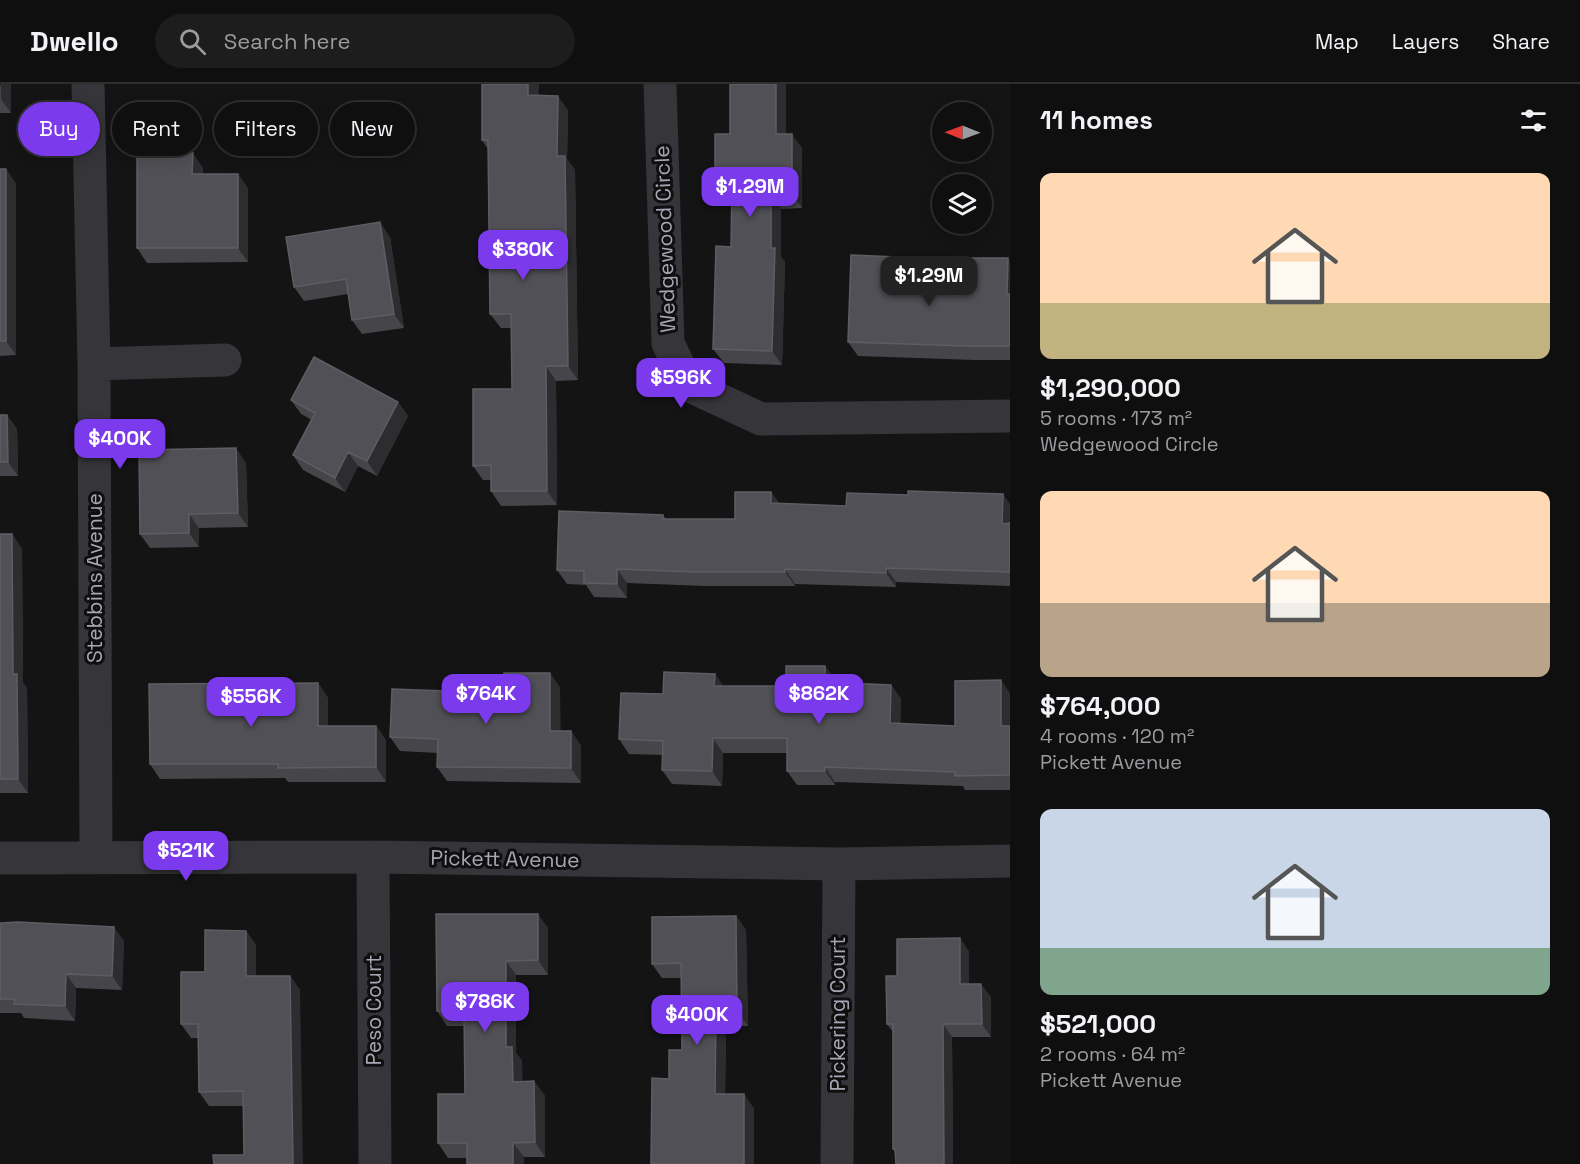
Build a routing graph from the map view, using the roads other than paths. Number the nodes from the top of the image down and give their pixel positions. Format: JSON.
{"nodes":[{"id":1,"x":88,"y":84,"type":"edge"},
{"id":2,"x":660,"y":84,"type":"edge"},
{"id":3,"x":225,"y":360,"type":"dead end"},
{"id":4,"x":94,"y":364,"type":"junction"},
{"id":5,"x":1010,"y":416,"type":"edge"},
{"id":6,"x":96,"y":857,"type":"junction"},
{"id":7,"x":373,"y":857,"type":"junction"},
{"id":8,"x":0,"y":858,"type":"edge"},
{"id":9,"x":1010,"y":861,"type":"edge"},
{"id":10,"x":839,"y":864,"type":"junction"},
{"id":11,"x":375,"y":1164,"type":"edge"},
{"id":12,"x":837,"y":1164,"type":"edge"}],
"edges":[{"from":1,"to":4,"type":"street","name":"Stebbins Avenue"},
{"from":2,"to":5,"type":"street","name":"Wedgewood Circle"},
{"from":3,"to":4,"type":"street"},
{"from":4,"to":6,"type":"street","name":"Stebbins Avenue"},
{"from":6,"to":7,"type":"street","name":"Pickett Avenue"},
{"from":6,"to":8,"type":"street","name":"Pickett Avenue"},
{"from":7,"to":10,"type":"street","name":"Pickett Avenue"},
{"from":7,"to":11,"type":"street","name":"Peso Court"},
{"from":9,"to":10,"type":"street","name":"Pickett Avenue"},
{"from":10,"to":12,"type":"street","name":"Pickering Court"}]}
